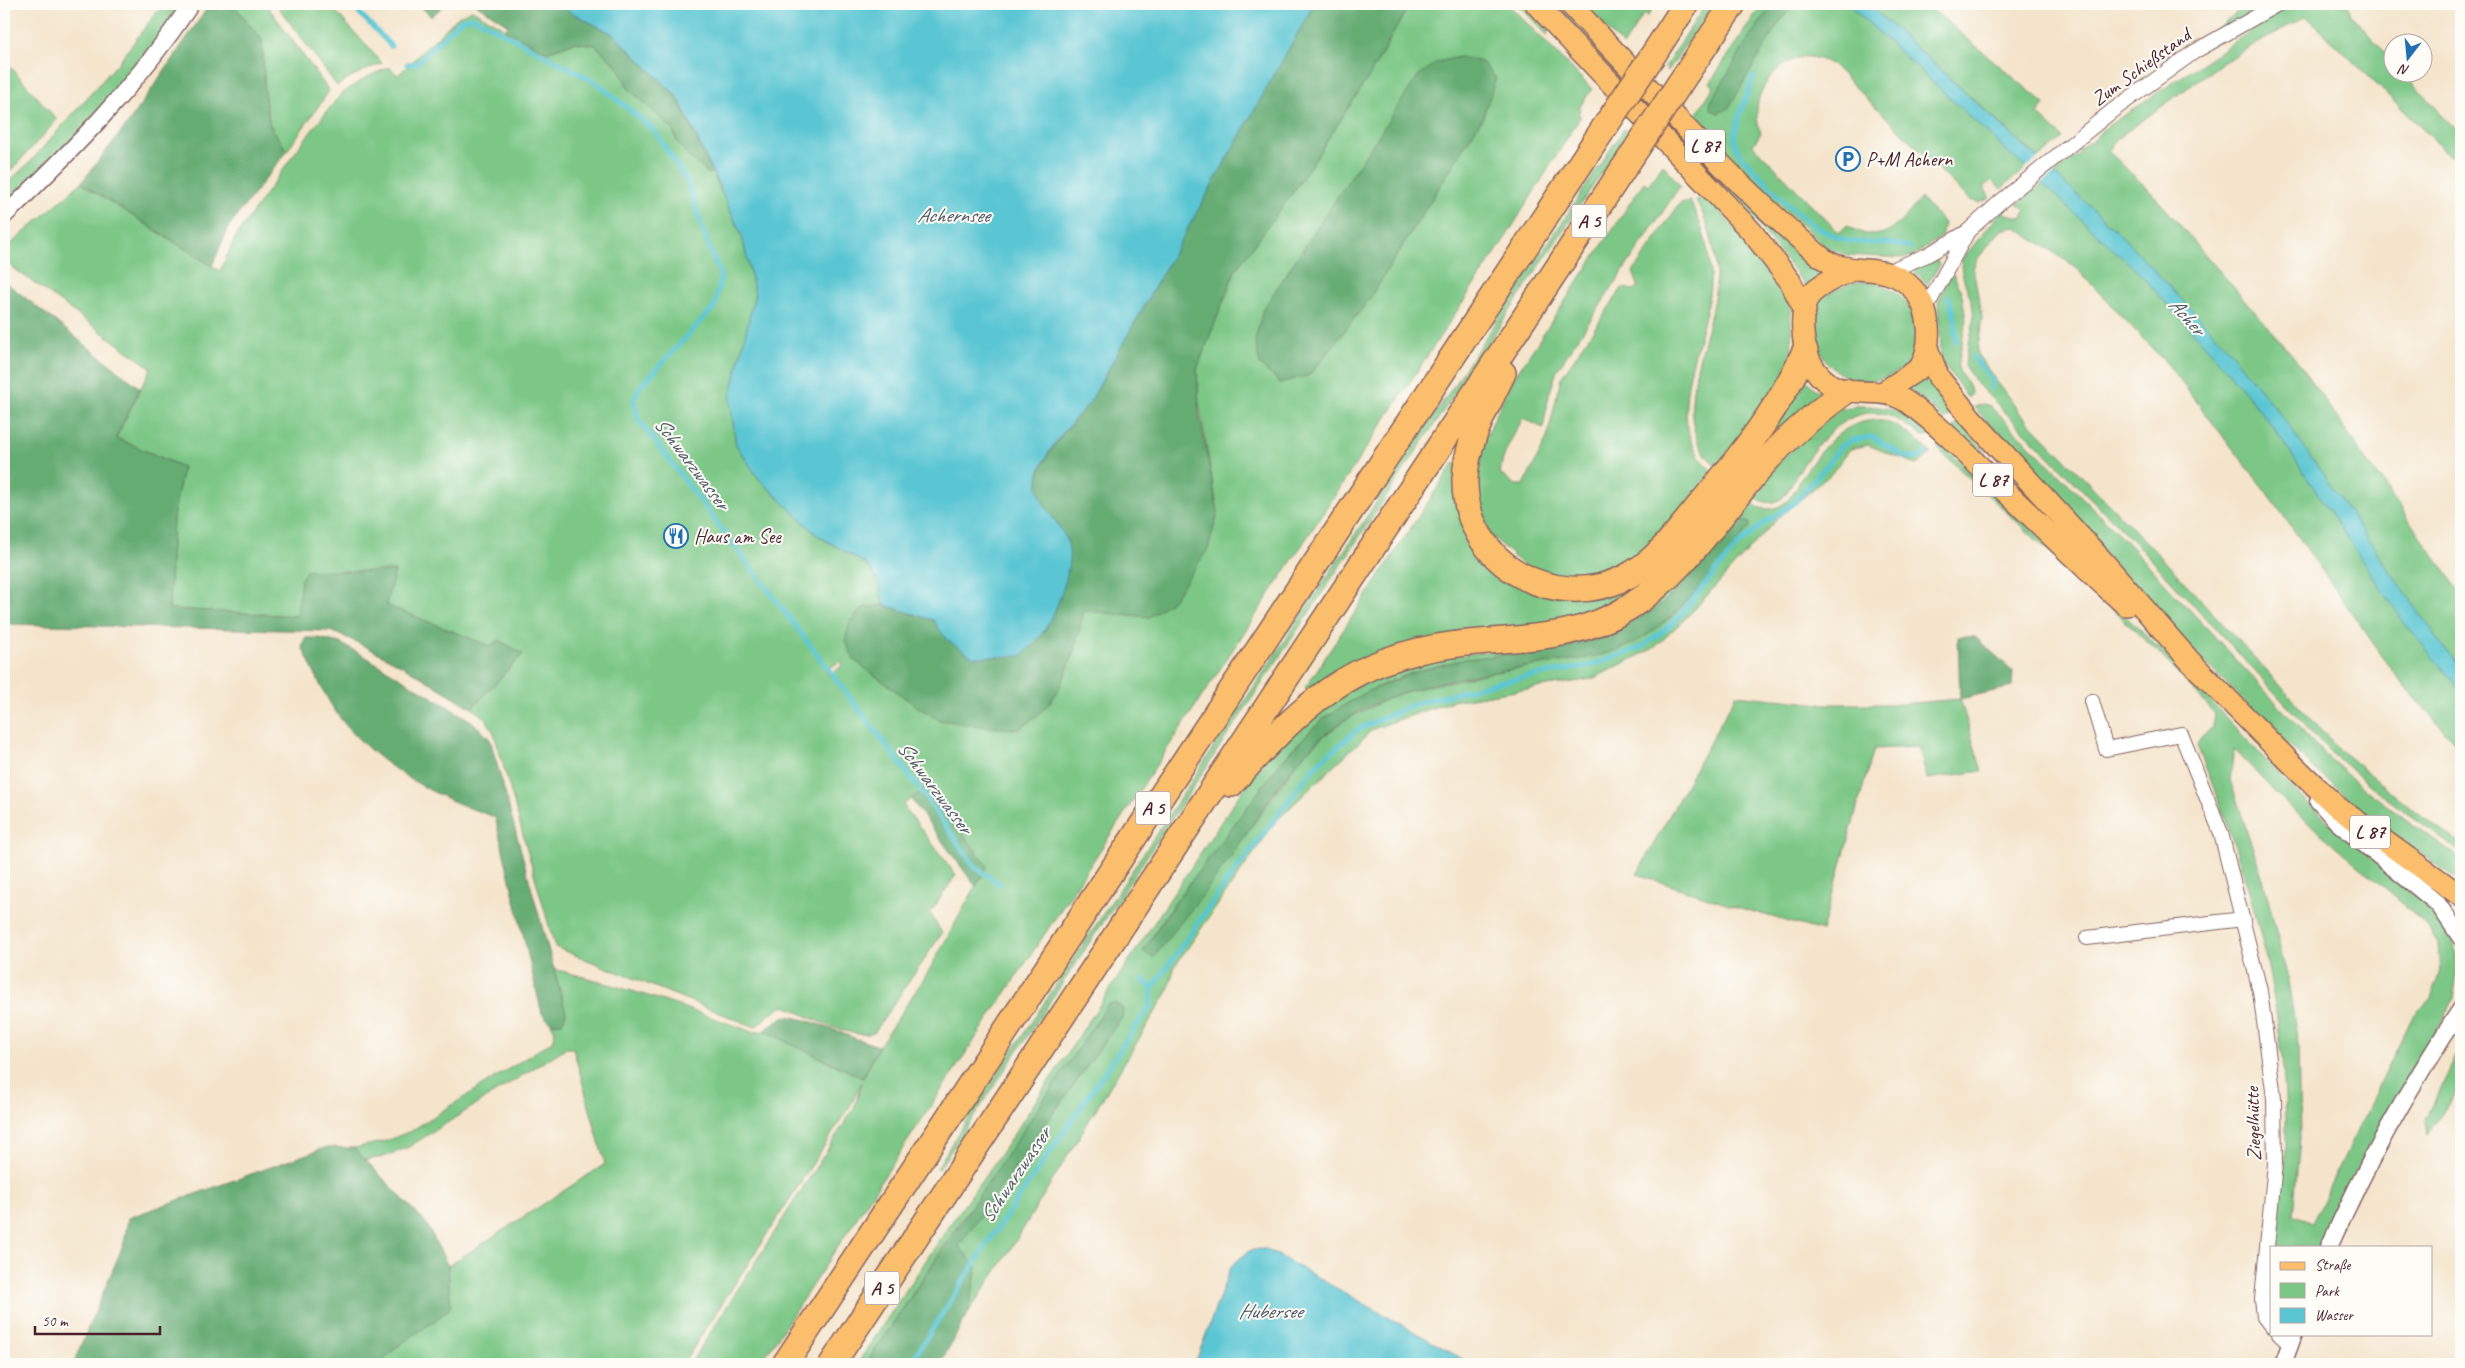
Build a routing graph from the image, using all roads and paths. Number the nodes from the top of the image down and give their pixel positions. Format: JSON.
{"nodes":[{"id":1,"x":191,"y":4,"type":"edge"},
{"id":2,"x":1536,"y":4,"type":"edge"},
{"id":3,"x":1570,"y":4,"type":"edge"},
{"id":4,"x":1686,"y":4,"type":"edge"},
{"id":5,"x":1733,"y":4,"type":"edge"},
{"id":6,"x":2278,"y":4,"type":"edge"},
{"id":7,"x":4,"y":216,"type":"edge"},
{"id":8,"x":1967,"y":232,"type":"junction"},
{"id":9,"x":1854,"y":269,"type":"junction"},
{"id":10,"x":1887,"y":272,"type":"junction"},
{"id":11,"x":1538,"y":297,"type":"junction"},
{"id":12,"x":1925,"y":310,"type":"junction"},
{"id":13,"x":1805,"y":311,"type":"junction"},
{"id":14,"x":1926,"y":348,"type":"junction"},
{"id":15,"x":1806,"y":350,"type":"junction"},
{"id":16,"x":1846,"y":390,"type":"junction"},
{"id":17,"x":1882,"y":393,"type":"junction"},
{"id":18,"x":1732,"y":484,"type":"junction"},
{"id":19,"x":2189,"y":660,"type":"junction"},
{"id":20,"x":2092,"y":701,"type":"dead end"},
{"id":21,"x":2287,"y":759,"type":"junction"},
{"id":22,"x":1180,"y":838,"type":"junction"},
{"id":23,"x":2461,"y":896,"type":"edge"},
{"id":24,"x":2243,"y":919,"type":"junction"},
{"id":25,"x":2087,"y":938,"type":"dead end"},
{"id":26,"x":2461,"y":938,"type":"edge"},
{"id":27,"x":2461,"y":1009,"type":"edge"},
{"id":28,"x":2329,"y":1246,"type":"edge"},
{"id":29,"x":2270,"y":1325,"type":"edge"},
{"id":30,"x":2288,"y":1338,"type":"edge"},
{"id":31,"x":785,"y":1364,"type":"edge"},
{"id":32,"x":832,"y":1364,"type":"edge"},
{"id":33,"x":2283,"y":1364,"type":"edge"}],
"edges":[{"from":1,"to":7,"type":"street"},
{"from":2,"to":13,"type":"main road","number":"L 87"},
{"from":3,"to":9,"type":"main road","number":"L 87"},
{"from":4,"to":31,"type":"highway","number":"A 5","bridge":true},
{"from":5,"to":11,"type":"highway","number":"A 5","bridge":true},
{"from":6,"to":8,"type":"street","name":"Zum Schießstand"},
{"from":8,"to":10,"type":"street"},
{"from":8,"to":12,"type":"street"},
{"from":9,"to":10,"type":"main road"},
{"from":9,"to":13,"type":"main road"},
{"from":10,"to":12,"type":"main road"},
{"from":11,"to":18,"type":"highway"},
{"from":11,"to":22,"type":"highway","number":"A 5"},
{"from":12,"to":14,"type":"main road"},
{"from":13,"to":15,"type":"main road"},
{"from":14,"to":17,"type":"main road"},
{"from":14,"to":19,"type":"main road","number":"L 87"},
{"from":15,"to":16,"type":"main road"},
{"from":15,"to":18,"type":"highway"},
{"from":16,"to":17,"type":"main road"},
{"from":16,"to":18,"type":"highway"},
{"from":17,"to":19,"type":"main road","number":"L 87"},
{"from":18,"to":22,"type":"highway"},
{"from":19,"to":21,"type":"main road","number":"L 87"},
{"from":20,"to":24,"type":"street","name":"Ziegelhütte"},
{"from":21,"to":23,"type":"main road","number":"L 87"},
{"from":21,"to":26,"type":"street"},
{"from":22,"to":32,"type":"highway","number":"A 5"},
{"from":24,"to":25,"type":"street"},
{"from":24,"to":29,"type":"street","name":"Ziegelhütte"},
{"from":27,"to":28,"type":"street"},
{"from":30,"to":33,"type":"street"}]}
